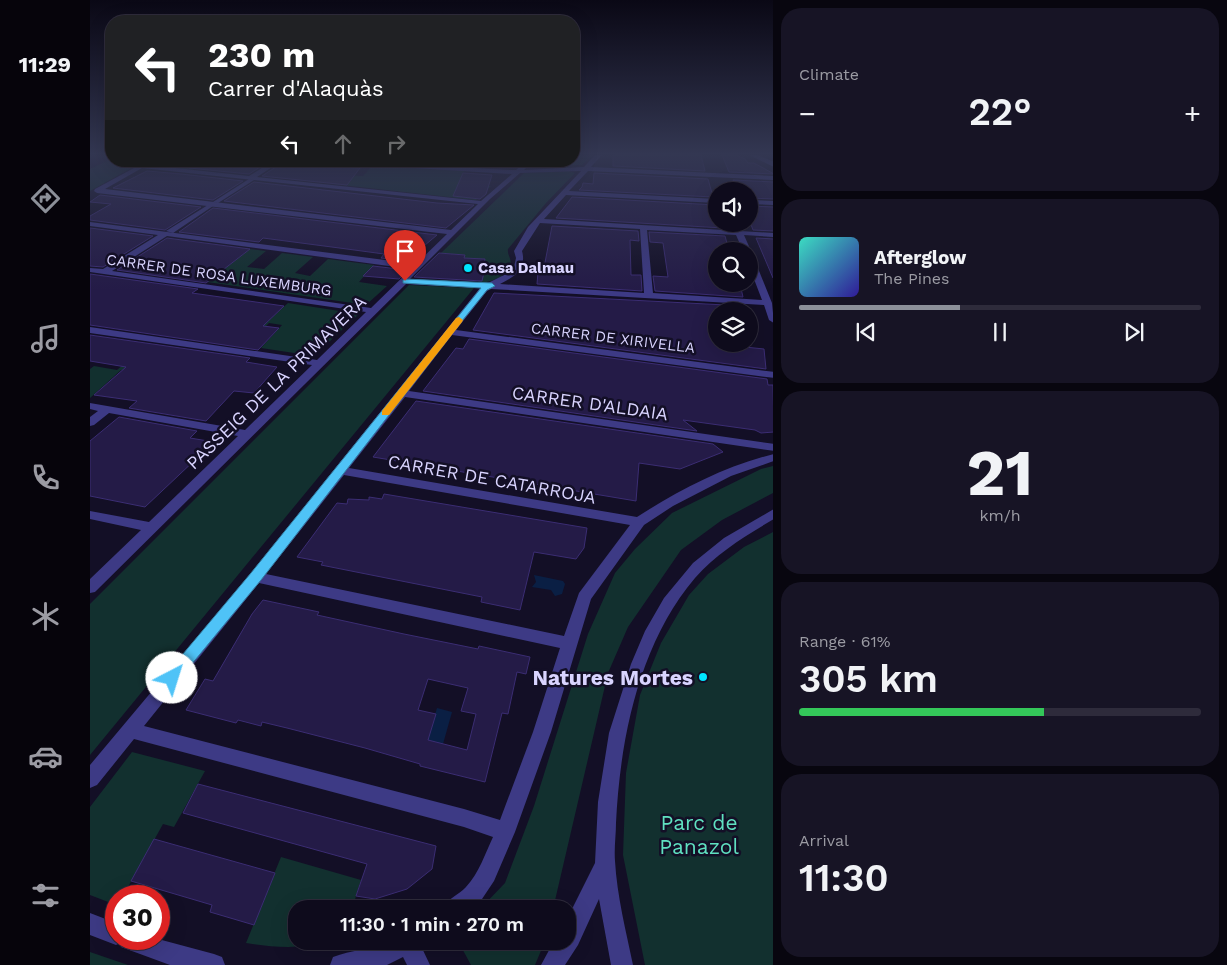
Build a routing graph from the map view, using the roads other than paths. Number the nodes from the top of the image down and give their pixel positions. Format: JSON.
{"nodes":[{"id":1,"x":182,"y":200,"type":"edge"},
{"id":2,"x":219,"y":200,"type":"edge"},
{"id":3,"x":454,"y":200,"type":"edge"},
{"id":4,"x":486,"y":200,"type":"edge"},
{"id":5,"x":557,"y":200,"type":"edge"},
{"id":6,"x":483,"y":203,"type":"junction"},
{"id":7,"x":758,"y":203,"type":"edge"},
{"id":8,"x":773,"y":204,"type":"edge"},
{"id":9,"x":539,"y":221,"type":"junction"},
{"id":10,"x":90,"y":224,"type":"edge"},
{"id":11,"x":642,"y":227,"type":"junction"},
{"id":12,"x":453,"y":232,"type":"junction"},
{"id":13,"x":167,"y":233,"type":"junction"},
{"id":14,"x":739,"y":233,"type":"junction"},
{"id":15,"x":773,"y":234,"type":"edge"},
{"id":16,"x":743,"y":242,"type":"edge"},
{"id":17,"x":418,"y":267,"type":"junction"},
{"id":18,"x":90,"y":270,"type":"edge"},
{"id":19,"x":104,"y":272,"type":"junction"},
{"id":20,"x":758,"y":278,"type":"edge"},
{"id":21,"x":405,"y":281,"type":"junction"},
{"id":22,"x":492,"y":286,"type":"junction"},
{"id":23,"x":649,"y":296,"type":"junction"},
{"id":24,"x":768,"y":303,"type":"junction"},
{"id":25,"x":374,"y":311,"type":"junction"},
{"id":26,"x":773,"y":320,"type":"edge"},
{"id":27,"x":90,"y":330,"type":"edge"},
{"id":28,"x":450,"y":332,"type":"junction"},
{"id":29,"x":320,"y":363,"type":"junction"},
{"id":30,"x":773,"y":374,"type":"edge"},
{"id":31,"x":402,"y":393,"type":"junction"},
{"id":32,"x":90,"y":406,"type":"edge"},
{"id":33,"x":106,"y":409,"type":"junction"},
{"id":34,"x":90,"y":423,"type":"edge"},
{"id":35,"x":248,"y":434,"type":"junction"},
{"id":36,"x":773,"y":448,"type":"edge"},
{"id":37,"x":773,"y":457,"type":"edge"},
{"id":38,"x":339,"y":470,"type":"junction"},
{"id":39,"x":773,"y":513,"type":"edge"},
{"id":40,"x":90,"y":515,"type":"edge"},
{"id":41,"x":638,"y":522,"type":"junction"},
{"id":42,"x":150,"y":527,"type":"junction"},
{"id":43,"x":256,"y":577,"type":"junction"},
{"id":44,"x":90,"y":588,"type":"edge"},
{"id":45,"x":568,"y":643,"type":"junction"},
{"id":46,"x":129,"y":730,"type":"junction"},
{"id":47,"x":90,"y":779,"type":"edge"},
{"id":48,"x":505,"y":832,"type":"junction"},
{"id":49,"x":605,"y":864,"type":"junction"},
{"id":50,"x":466,"y":900,"type":"edge"},
{"id":51,"x":90,"y":924,"type":"edge"},
{"id":52,"x":105,"y":930,"type":"edge"},
{"id":53,"x":159,"y":950,"type":"edge"},
{"id":54,"x":394,"y":950,"type":"edge"},
{"id":55,"x":413,"y":950,"type":"edge"},
{"id":56,"x":214,"y":965,"type":"edge"},
{"id":57,"x":341,"y":965,"type":"edge"},
{"id":58,"x":418,"y":965,"type":"edge"},
{"id":59,"x":552,"y":965,"type":"edge"},
{"id":60,"x":622,"y":965,"type":"edge"}],
"edges":[{"from":1,"to":12,"type":"street"},
{"from":2,"to":13,"type":"street"},
{"from":3,"to":6,"type":"street"},
{"from":4,"to":6,"type":"street","name":"PASSEIG DE LA PRIMAVERA"},
{"from":5,"to":9,"type":"street"},
{"from":6,"to":12,"type":"street","name":"PASSEIG DE LA PRIMAVERA"},
{"from":7,"to":8,"type":"street"},
{"from":9,"to":11,"type":"street"},
{"from":9,"to":22,"type":"street"},
{"from":10,"to":13,"type":"street"},
{"from":11,"to":14,"type":"street"},
{"from":11,"to":23,"type":"street"},
{"from":12,"to":17,"type":"street","name":"PASSEIG DE LA PRIMAVERA"},
{"from":13,"to":17,"type":"street"},
{"from":13,"to":19,"type":"street"},
{"from":14,"to":15,"type":"street"},
{"from":14,"to":16,"type":"street"},
{"from":17,"to":21,"type":"street","name":"PASSEIG DE LA PRIMAVERA"},
{"from":18,"to":19,"type":"street","name":"CARRER DE ROSA LUXEMBURG"},
{"from":19,"to":25,"type":"street","name":"CARRER DE ROSA LUXEMBURG"},
{"from":20,"to":24,"type":"street"},
{"from":21,"to":22,"type":"street"},
{"from":21,"to":25,"type":"street","name":"PASSEIG DE LA PRIMAVERA"},
{"from":22,"to":23,"type":"street"},
{"from":22,"to":28,"type":"street"},
{"from":23,"to":24,"type":"street"},
{"from":24,"to":26,"type":"street"},
{"from":25,"to":29,"type":"street","name":"PASSEIG DE LA PRIMAVERA"},
{"from":27,"to":29,"type":"street"},
{"from":28,"to":30,"type":"street","name":"CARRER DE XIRIVELLA"},
{"from":28,"to":31,"type":"street"},
{"from":29,"to":35,"type":"street","name":"PASSEIG DE LA PRIMAVERA"},
{"from":31,"to":36,"type":"street","name":"CARRER D'ALDAIA"},
{"from":31,"to":38,"type":"street"},
{"from":32,"to":33,"type":"street"},
{"from":33,"to":34,"type":"street"},
{"from":33,"to":35,"type":"street"},
{"from":35,"to":42,"type":"street","name":"PASSEIG DE LA PRIMAVERA"},
{"from":37,"to":41,"type":"street"},
{"from":38,"to":41,"type":"street","name":"CARRER DE CATARROJA"},
{"from":38,"to":43,"type":"street"},
{"from":39,"to":49,"type":"street"},
{"from":40,"to":42,"type":"street"},
{"from":41,"to":45,"type":"street"},
{"from":42,"to":44,"type":"street","name":"PASSEIG DE LA PRIMAVERA"},
{"from":43,"to":45,"type":"street"},
{"from":43,"to":46,"type":"street"},
{"from":45,"to":48,"type":"street"},
{"from":46,"to":47,"type":"street"},
{"from":46,"to":48,"type":"street"},
{"from":48,"to":50,"type":"street"},
{"from":49,"to":59,"type":"street"},
{"from":49,"to":60,"type":"street"},
{"from":51,"to":52,"type":"street"},
{"from":53,"to":56,"type":"street"},
{"from":54,"to":57,"type":"street"},
{"from":55,"to":58,"type":"street"}]}
